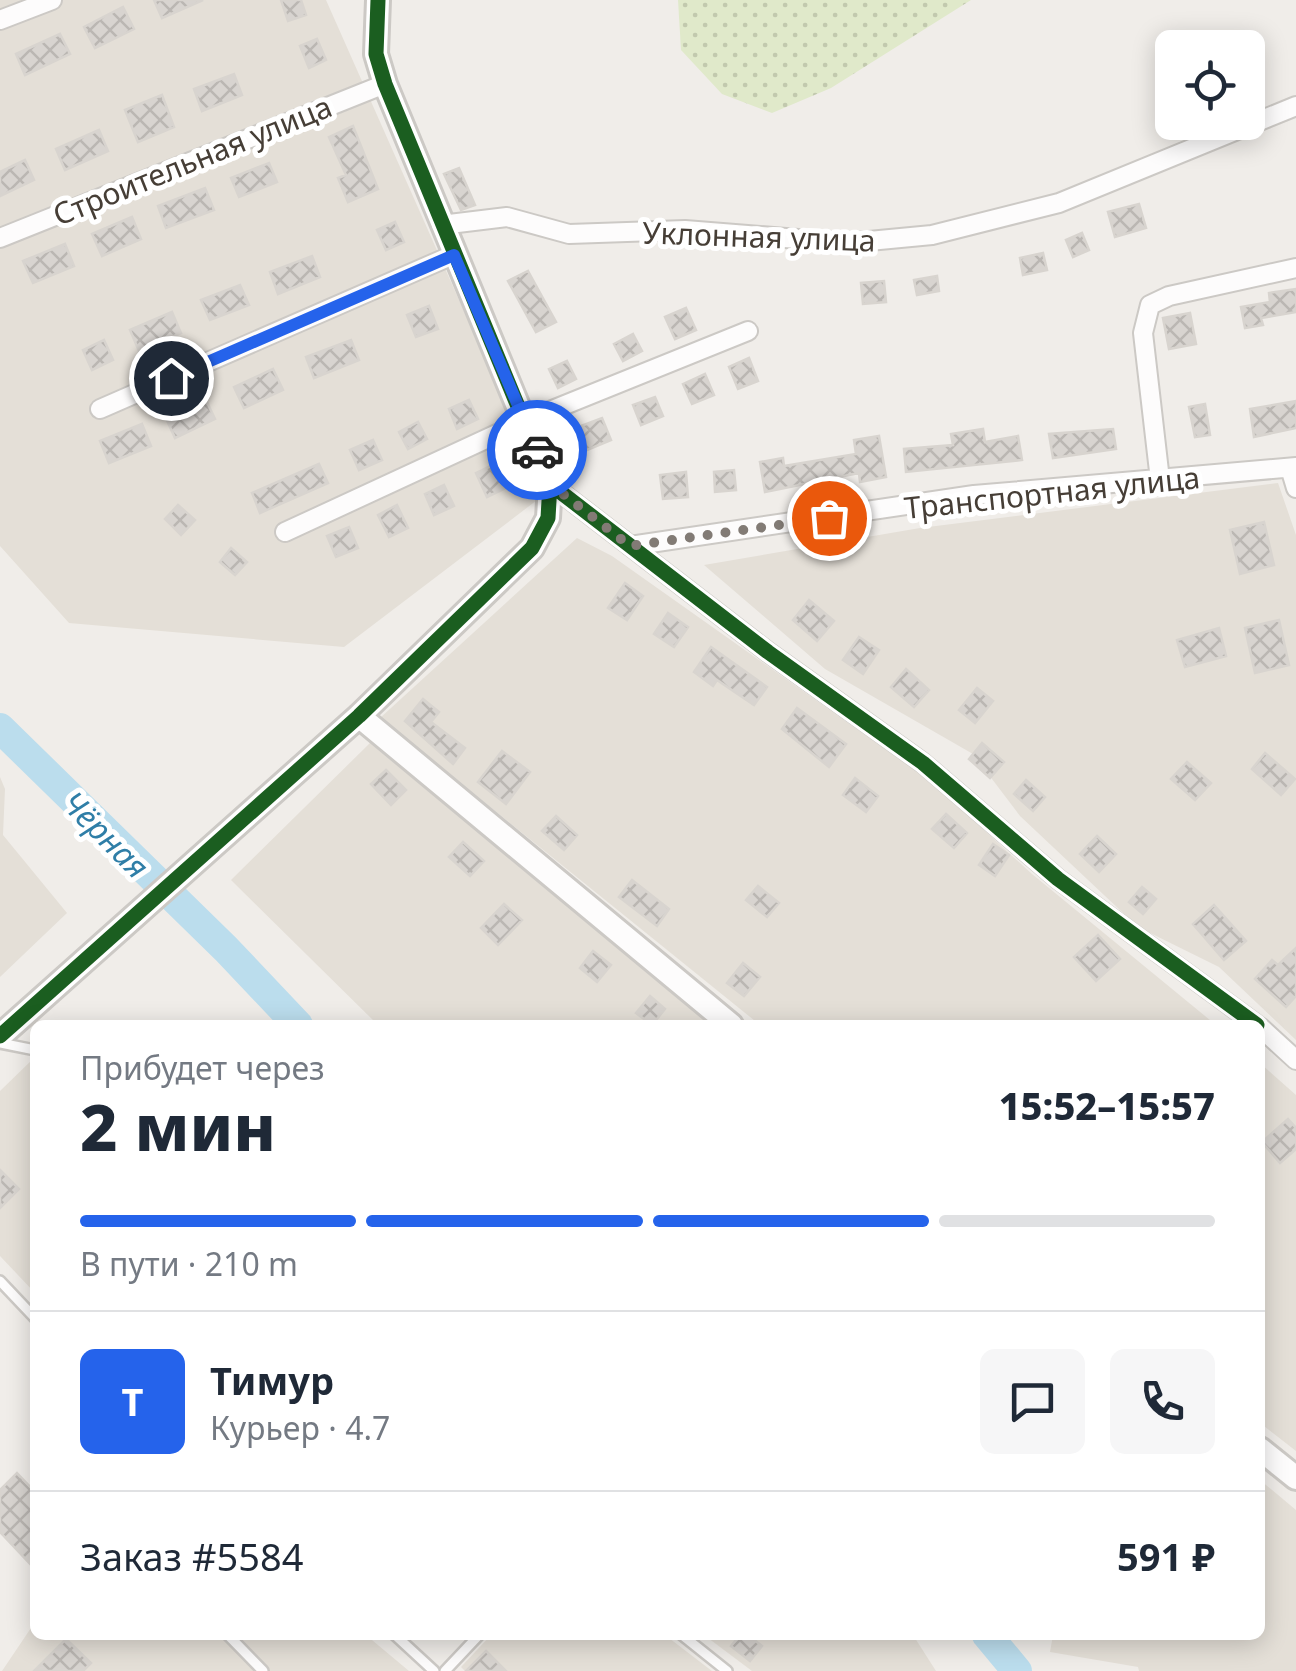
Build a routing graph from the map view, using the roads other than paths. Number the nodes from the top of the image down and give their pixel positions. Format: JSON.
{"nodes":[{"id":1,"x":52,"y":0,"type":"edge"},
{"id":2,"x":378,"y":0,"type":"edge"},
{"id":3,"x":0,"y":20,"type":"edge"},
{"id":4,"x":385,"y":84,"type":"junction"},
{"id":5,"x":1296,"y":106,"type":"edge"},
{"id":6,"x":441,"y":225,"type":"junction"},
{"id":7,"x":0,"y":238,"type":"edge"},
{"id":8,"x":454,"y":255,"type":"junction"},
{"id":9,"x":1296,"y":268,"type":"edge"},
{"id":10,"x":748,"y":331,"type":"dead end"},
{"id":11,"x":100,"y":409,"type":"dead end"},
{"id":12,"x":525,"y":421,"type":"junction"},
{"id":13,"x":1293,"y":468,"type":"edge"},
{"id":14,"x":1160,"y":480,"type":"junction"},
{"id":15,"x":550,"y":484,"type":"junction"},
{"id":16,"x":1296,"y":488,"type":"edge"},
{"id":17,"x":285,"y":532,"type":"dead end"},
{"id":18,"x":630,"y":546,"type":"junction"},
{"id":19,"x":360,"y":716,"type":"junction"},
{"id":20,"x":725,"y":1020,"type":"edge"},
{"id":21,"x":1251,"y":1020,"type":"edge"},
{"id":22,"x":1265,"y":1032,"type":"edge"},
{"id":23,"x":0,"y":1040,"type":"edge"},
{"id":24,"x":30,"y":1049,"type":"edge"},
{"id":25,"x":1296,"y":1060,"type":"edge"},
{"id":26,"x":0,"y":1281,"type":"edge"},
{"id":27,"x":30,"y":1313,"type":"edge"},
{"id":28,"x":1265,"y":1453,"type":"edge"},
{"id":29,"x":1296,"y":1478,"type":"edge"},
{"id":30,"x":233,"y":1640,"type":"edge"},
{"id":31,"x":400,"y":1640,"type":"edge"},
{"id":32,"x":474,"y":1640,"type":"edge"},
{"id":33,"x":688,"y":1640,"type":"edge"},
{"id":34,"x":263,"y":1671,"type":"edge"},
{"id":35,"x":434,"y":1671,"type":"edge"},
{"id":36,"x":446,"y":1671,"type":"edge"},
{"id":37,"x":727,"y":1671,"type":"edge"}],
"edges":[{"from":1,"to":3,"type":"street"},
{"from":2,"to":4,"type":"street"},
{"from":4,"to":6,"type":"street"},
{"from":4,"to":7,"type":"street","name":"Строительная улица"},
{"from":5,"to":6,"type":"street","name":"Уклонная улица"},
{"from":6,"to":8,"type":"street"},
{"from":8,"to":11,"type":"street"},
{"from":8,"to":12,"type":"street"},
{"from":9,"to":14,"type":"street"},
{"from":10,"to":12,"type":"street"},
{"from":12,"to":15,"type":"street"},
{"from":12,"to":17,"type":"street"},
{"from":13,"to":14,"type":"street","name":"Транспортная улица"},
{"from":13,"to":16,"type":"street"},
{"from":14,"to":18,"type":"street","name":"Транспортная улица"},
{"from":15,"to":18,"type":"street"},
{"from":15,"to":19,"type":"street"},
{"from":18,"to":21,"type":"street"},
{"from":19,"to":20,"type":"street"},
{"from":19,"to":23,"type":"street"},
{"from":22,"to":25,"type":"street"},
{"from":23,"to":24,"type":"lane"},
{"from":26,"to":27,"type":"lane"},
{"from":28,"to":29,"type":"street"},
{"from":30,"to":34,"type":"lane"},
{"from":31,"to":35,"type":"lane"},
{"from":32,"to":36,"type":"lane"},
{"from":33,"to":37,"type":"lane"}]}
